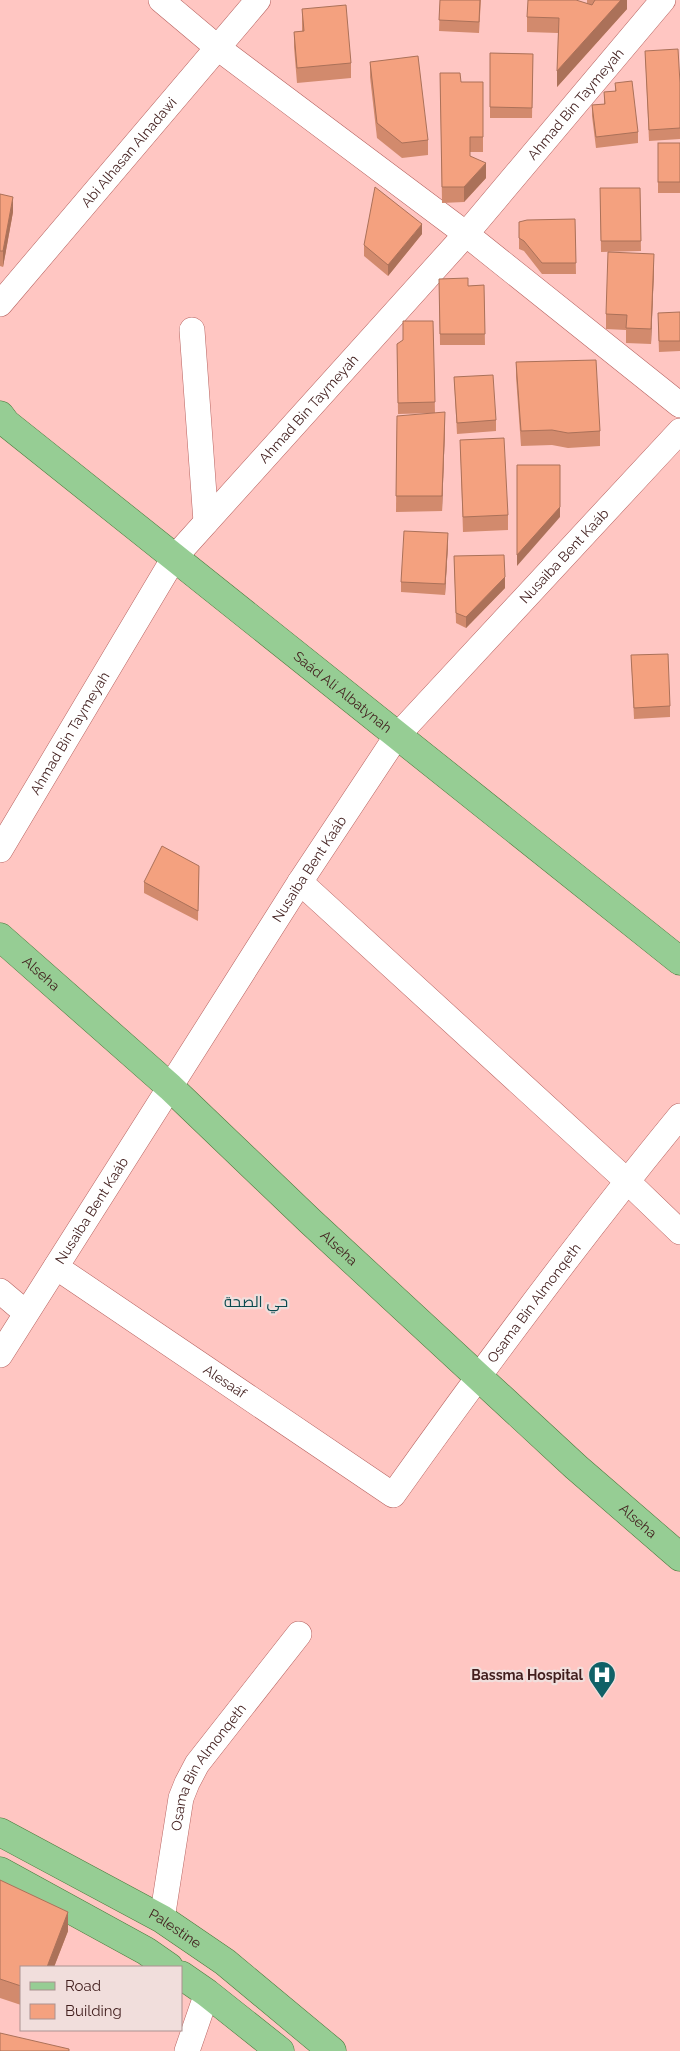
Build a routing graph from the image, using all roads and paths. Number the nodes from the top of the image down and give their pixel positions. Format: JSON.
{"nodes":[{"id":1,"x":161,"y":0,"type":"edge"},
{"id":2,"x":258,"y":0,"type":"edge"},
{"id":3,"x":663,"y":0,"type":"edge"},
{"id":4,"x":677,"y":0,"type":"edge"},
{"id":5,"x":680,"y":2,"type":"edge"},
{"id":6,"x":218,"y":48,"type":"junction"},
{"id":7,"x":466,"y":234,"type":"junction"},
{"id":8,"x":0,"y":304,"type":"edge"},
{"id":9,"x":192,"y":330,"type":"dead end"},
{"id":10,"x":680,"y":405,"type":"edge"},
{"id":11,"x":2,"y":420,"type":"edge"},
{"id":12,"x":680,"y":430,"type":"edge"},
{"id":13,"x":206,"y":522,"type":"junction"},
{"id":14,"x":174,"y":558,"type":"junction"},
{"id":15,"x":396,"y":737,"type":"junction"},
{"id":16,"x":0,"y":850,"type":"edge"},
{"id":17,"x":300,"y":882,"type":"junction"},
{"id":18,"x":0,"y":937,"type":"edge"},
{"id":19,"x":680,"y":961,"type":"edge"},
{"id":20,"x":170,"y":1087,"type":"junction"},
{"id":21,"x":680,"y":1116,"type":"edge"},
{"id":22,"x":627,"y":1181,"type":"junction"},
{"id":23,"x":680,"y":1232,"type":"edge"},
{"id":24,"x":56,"y":1267,"type":"junction"},
{"id":25,"x":0,"y":1291,"type":"edge"},
{"id":26,"x":26,"y":1313,"type":"junction"},
{"id":27,"x":0,"y":1355,"type":"edge"},
{"id":28,"x":478,"y":1376,"type":"junction"},
{"id":29,"x":393,"y":1495,"type":"joint"},
{"id":30,"x":680,"y":1557,"type":"edge"},
{"id":31,"x":300,"y":1634,"type":"dead end"},
{"id":32,"x":0,"y":1832,"type":"edge"},
{"id":33,"x":0,"y":1871,"type":"edge"},
{"id":34,"x":162,"y":1919,"type":"junction"},
{"id":35,"x":167,"y":1966,"type":"edge"},
{"id":36,"x":182,"y":1976,"type":"edge"},
{"id":37,"x":207,"y":1992,"type":"junction"},
{"id":38,"x":187,"y":2051,"type":"edge"},
{"id":39,"x":280,"y":2051,"type":"edge"},
{"id":40,"x":332,"y":2051,"type":"edge"}],
"edges":[{"from":1,"to":6,"type":"street"},
{"from":2,"to":6,"type":"street","name":"Abi Alhasan Alnadawi"},
{"from":3,"to":7,"type":"street","name":"Ahmad Bin Taymeyah"},
{"from":4,"to":5,"type":"street"},
{"from":6,"to":7,"type":"street"},
{"from":6,"to":8,"type":"street","name":"Abi Alhasan Alnadawi"},
{"from":7,"to":10,"type":"street"},
{"from":7,"to":13,"type":"street","name":"Ahmad Bin Taymeyah"},
{"from":9,"to":13,"type":"street"},
{"from":11,"to":14,"type":"main road","name":"Saád Ali Albatynah"},
{"from":12,"to":15,"type":"street","name":"Nusaiba Bent Kaáb"},
{"from":13,"to":14,"type":"street","name":"Ahmad Bin Taymeyah"},
{"from":14,"to":15,"type":"main road","name":"Saád Ali Albatynah"},
{"from":14,"to":16,"type":"street","name":"Ahmad Bin Taymeyah"},
{"from":15,"to":17,"type":"street","name":"Nusaiba Bent Kaáb"},
{"from":15,"to":19,"type":"main road","name":"Saád Ali Albatynah"},
{"from":17,"to":20,"type":"street","name":"Nusaiba Bent Kaáb"},
{"from":17,"to":22,"type":"street"},
{"from":18,"to":20,"type":"main road","name":"Alseha"},
{"from":20,"to":24,"type":"street","name":"Nusaiba Bent Kaáb"},
{"from":20,"to":28,"type":"main road","name":"Alseha"},
{"from":21,"to":22,"type":"street","name":"Osama Bin Almonqeth"},
{"from":22,"to":23,"type":"street"},
{"from":22,"to":28,"type":"street","name":"Osama Bin Almonqeth"},
{"from":24,"to":26,"type":"street","name":"Nusaiba Bent Kaáb"},
{"from":24,"to":29,"type":"street","name":"Alesaáf"},
{"from":25,"to":26,"type":"street"},
{"from":26,"to":27,"type":"street","name":"Nusaiba Bent Kaáb"},
{"from":28,"to":29,"type":"street","name":"Osama Bin Almonqeth"},
{"from":28,"to":30,"type":"main road","name":"Alseha"},
{"from":31,"to":34,"type":"street","name":"Osama Bin Almonqeth"},
{"from":32,"to":34,"type":"main road","name":"Palestine"},
{"from":33,"to":35,"type":"main road"},
{"from":34,"to":40,"type":"main road","name":"Palestine"},
{"from":36,"to":37,"type":"main road"},
{"from":37,"to":38,"type":"street"},
{"from":37,"to":39,"type":"main road"}]}
